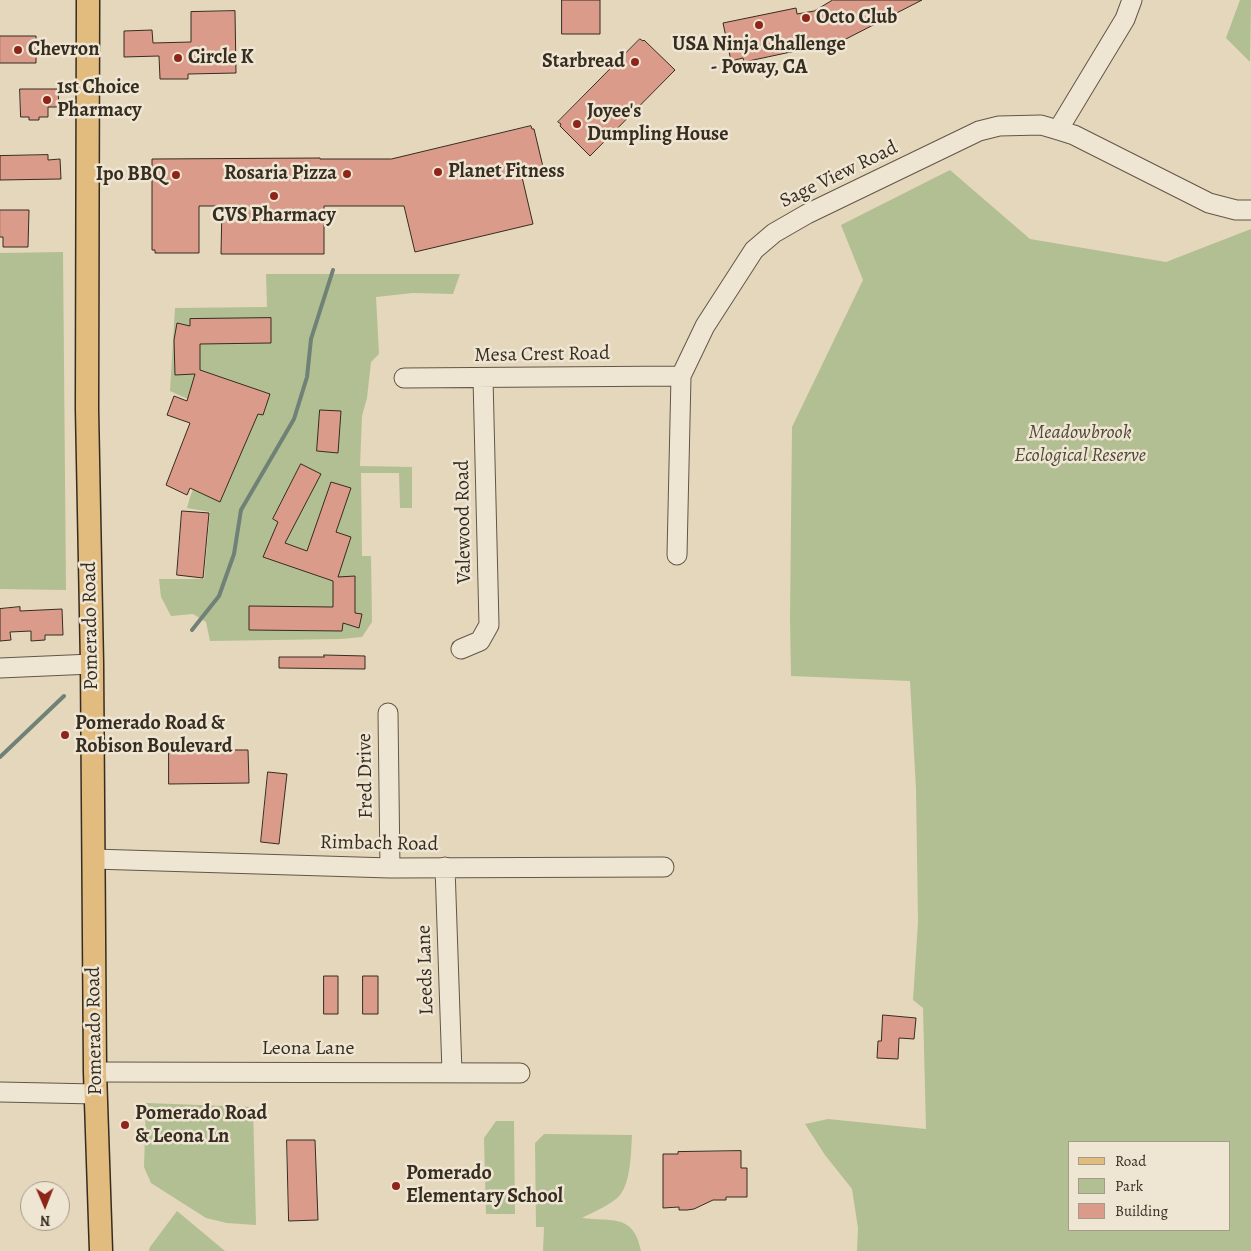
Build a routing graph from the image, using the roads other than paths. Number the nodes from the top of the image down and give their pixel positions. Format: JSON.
{"nodes":[{"id":1,"x":88,"y":0,"type":"edge"},
{"id":2,"x":1132,"y":0,"type":"edge"},
{"id":3,"x":1058,"y":130,"type":"junction"},
{"id":4,"x":1251,"y":210,"type":"edge"},
{"id":5,"x":680,"y":376,"type":"junction"},
{"id":6,"x":404,"y":378,"type":"dead end"},
{"id":7,"x":483,"y":378,"type":"junction"},
{"id":8,"x":677,"y":555,"type":"dead end"},
{"id":9,"x":461,"y":649,"type":"dead end"},
{"id":10,"x":92,"y":664,"type":"junction"},
{"id":11,"x":0,"y":668,"type":"edge"},
{"id":12,"x":388,"y":713,"type":"dead end"},
{"id":13,"x":93,"y":859,"type":"junction"},
{"id":14,"x":445,"y":867,"type":"junction"},
{"id":15,"x":664,"y":867,"type":"dead end"},
{"id":16,"x":390,"y":868,"type":"junction"},
{"id":17,"x":96,"y":1072,"type":"junction"},
{"id":18,"x":452,"y":1072,"type":"junction"},
{"id":19,"x":520,"y":1072,"type":"dead end"},
{"id":20,"x":0,"y":1092,"type":"edge"},
{"id":21,"x":96,"y":1094,"type":"junction"},
{"id":22,"x":101,"y":1251,"type":"edge"}],
"edges":[{"from":1,"to":10,"type":"main road","name":"Pomerado Road"},
{"from":2,"to":3,"type":"street"},
{"from":3,"to":4,"type":"street","name":"Sage View Road"},
{"from":3,"to":5,"type":"street","name":"Sage View Road"},
{"from":5,"to":7,"type":"street","name":"Mesa Crest Road"},
{"from":5,"to":8,"type":"street","name":"Sage View Road"},
{"from":6,"to":7,"type":"street","name":"Mesa Crest Road"},
{"from":7,"to":9,"type":"street","name":"Valewood Road"},
{"from":10,"to":11,"type":"street"},
{"from":10,"to":13,"type":"main road","name":"Pomerado Road"},
{"from":12,"to":16,"type":"street","name":"Fred Drive"},
{"from":13,"to":16,"type":"street","name":"Rimbach Road"},
{"from":13,"to":17,"type":"main road","name":"Pomerado Road"},
{"from":14,"to":15,"type":"street","name":"Rimbach Road"},
{"from":14,"to":16,"type":"street","name":"Rimbach Road"},
{"from":14,"to":18,"type":"street","name":"Leeds Lane"},
{"from":17,"to":18,"type":"street","name":"Leona Lane"},
{"from":17,"to":21,"type":"main road","name":"Pomerado Road"},
{"from":18,"to":19,"type":"street","name":"Leona Lane"},
{"from":20,"to":21,"type":"street"},
{"from":21,"to":22,"type":"main road","name":"Pomerado Road"}]}
